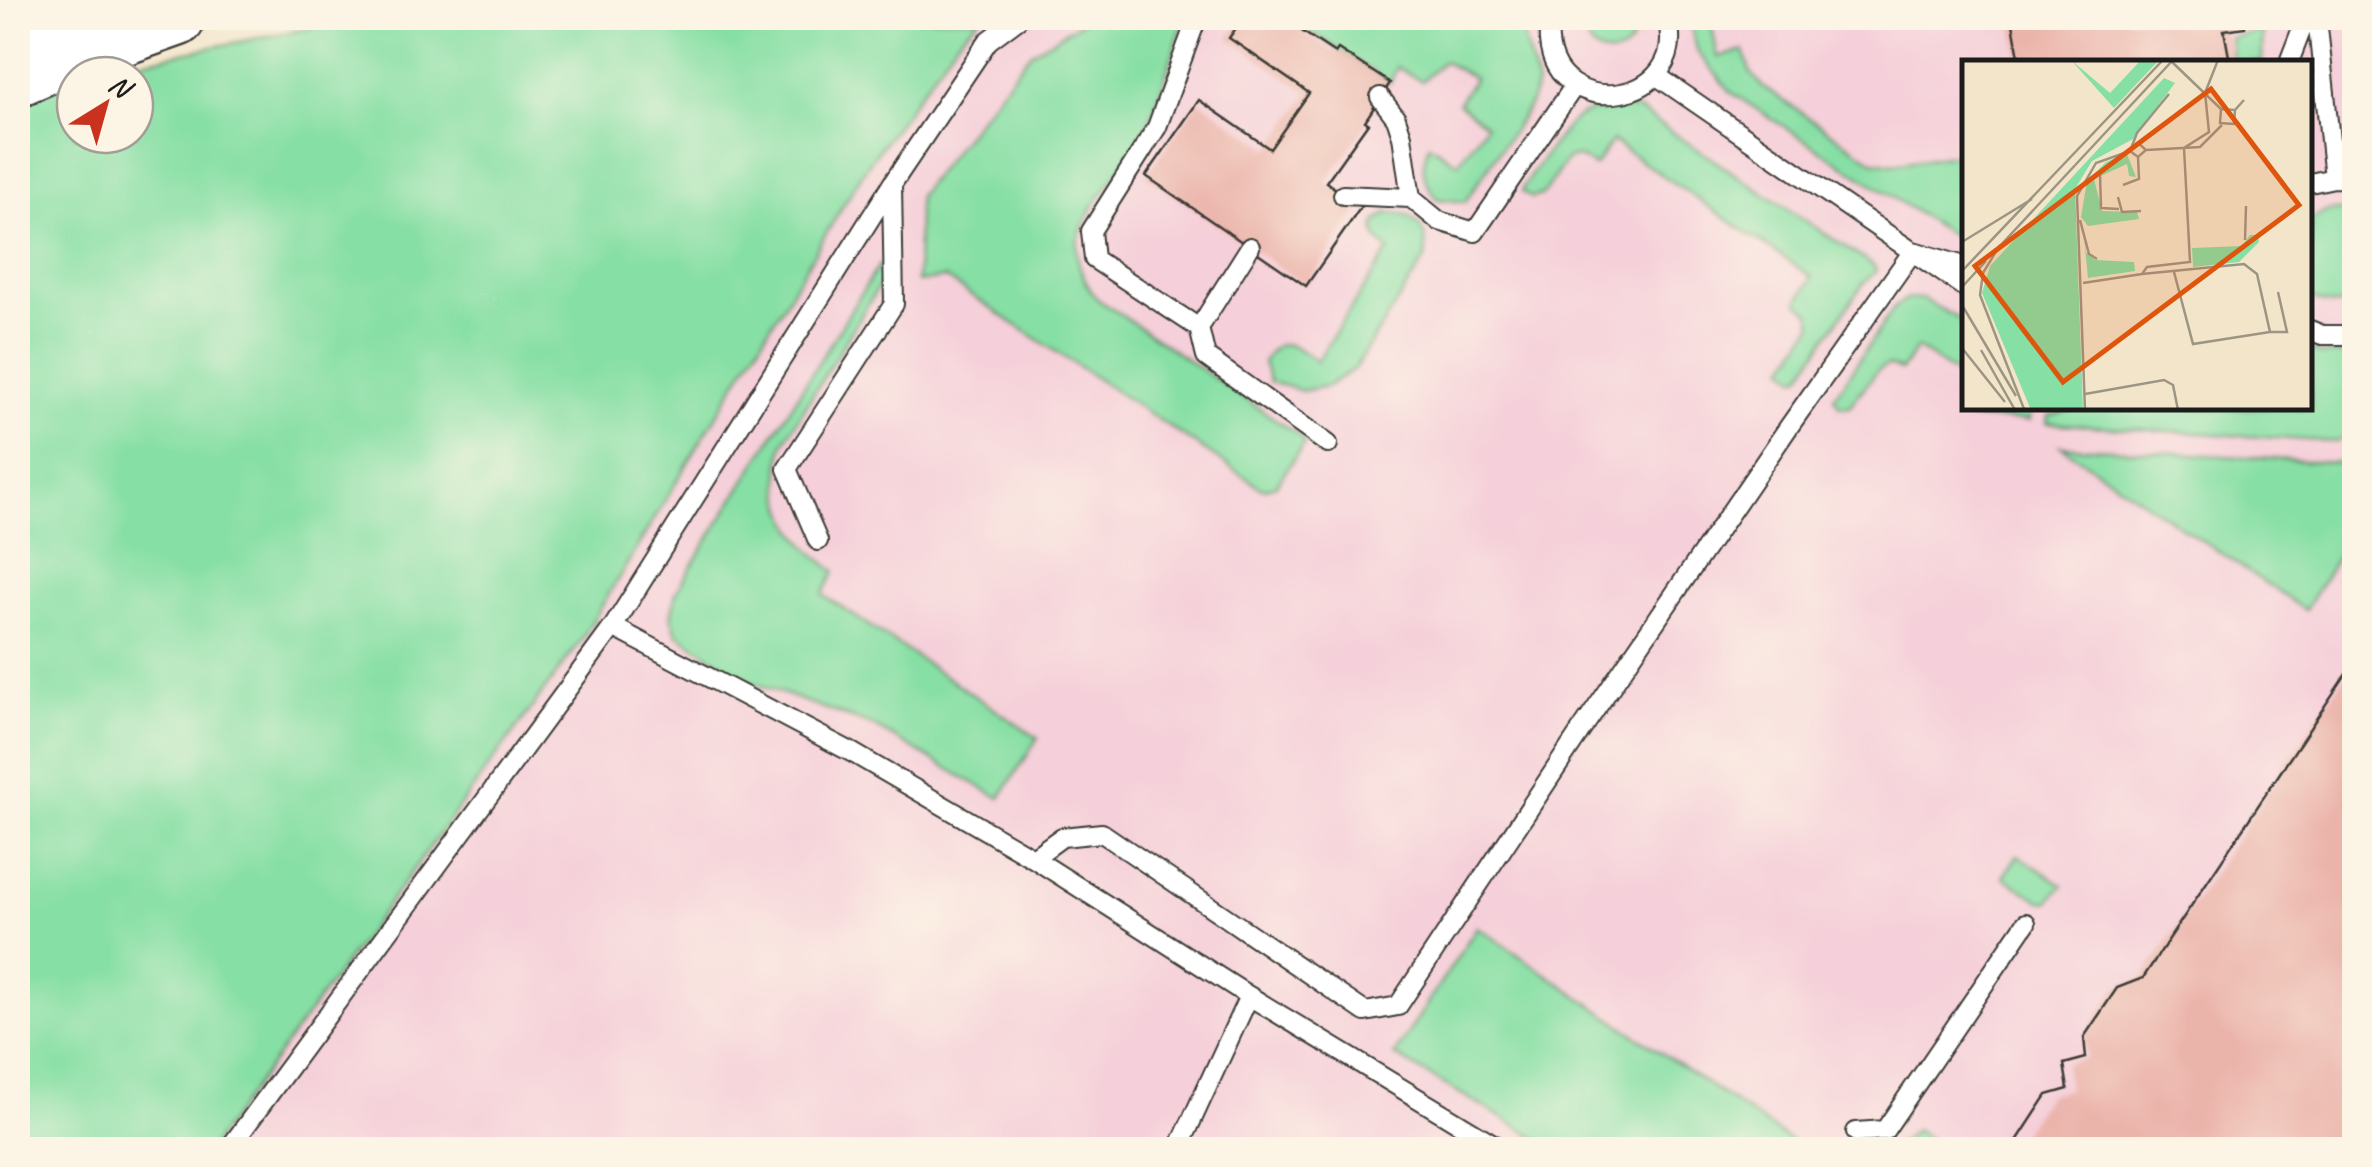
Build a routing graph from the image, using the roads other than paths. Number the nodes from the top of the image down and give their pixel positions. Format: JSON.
{"nodes":[{"id":1,"x":93,"y":18,"type":"edge"},
{"id":2,"x":176,"y":18,"type":"edge"},
{"id":3,"x":1019,"y":18,"type":"edge"},
{"id":4,"x":1197,"y":18,"type":"edge"},
{"id":5,"x":1551,"y":18,"type":"edge"},
{"id":6,"x":1667,"y":18,"type":"edge"},
{"id":7,"x":2306,"y":18,"type":"edge"},
{"id":8,"x":2316,"y":18,"type":"edge"},
{"id":9,"x":18,"y":31,"type":"edge"},
{"id":10,"x":2290,"y":60,"type":"edge"},
{"id":11,"x":1658,"y":76,"type":"junction"},
{"id":12,"x":18,"y":78,"type":"edge"},
{"id":13,"x":1575,"y":85,"type":"junction"},
{"id":14,"x":1380,"y":98,"type":"dead end"},
{"id":15,"x":2334,"y":178,"type":"junction"},
{"id":16,"x":2354,"y":179,"type":"edge"},
{"id":17,"x":2312,"y":183,"type":"edge"},
{"id":18,"x":892,"y":184,"type":"junction"},
{"id":19,"x":1343,"y":194,"type":"dead end"},
{"id":20,"x":1410,"y":198,"type":"junction"},
{"id":21,"x":1250,"y":247,"type":"dead end"},
{"id":22,"x":1913,"y":251,"type":"junction"},
{"id":23,"x":1962,"y":265,"type":"edge"},
{"id":24,"x":1962,"y":285,"type":"edge"},
{"id":25,"x":1199,"y":328,"type":"junction"},
{"id":26,"x":2312,"y":331,"type":"edge"},
{"id":27,"x":2354,"y":335,"type":"edge"},
{"id":28,"x":1328,"y":444,"type":"dead end"},
{"id":29,"x":818,"y":542,"type":"dead end"},
{"id":30,"x":613,"y":627,"type":"junction"},
{"id":31,"x":1033,"y":858,"type":"junction"},
{"id":32,"x":2026,"y":923,"type":"dead end"},
{"id":33,"x":1248,"y":996,"type":"junction"},
{"id":34,"x":1856,"y":1132,"type":"dead end"},
{"id":35,"x":228,"y":1150,"type":"edge"},
{"id":36,"x":1178,"y":1150,"type":"edge"},
{"id":37,"x":1503,"y":1150,"type":"edge"}],
"edges":[{"from":1,"to":9,"type":"main road"},
{"from":2,"to":12,"type":"highway"},
{"from":3,"to":18,"type":"lane"},
{"from":4,"to":25,"type":"lane"},
{"from":5,"to":13,"type":"lane"},
{"from":6,"to":11,"type":"lane"},
{"from":7,"to":10,"type":"lane"},
{"from":8,"to":15,"type":"lane"},
{"from":11,"to":13,"type":"lane"},
{"from":11,"to":22,"type":"lane"},
{"from":13,"to":20,"type":"lane"},
{"from":14,"to":20,"type":"lane"},
{"from":15,"to":16,"type":"lane"},
{"from":15,"to":17,"type":"lane"},
{"from":18,"to":29,"type":"lane"},
{"from":18,"to":30,"type":"lane"},
{"from":19,"to":20,"type":"lane"},
{"from":21,"to":25,"type":"lane"},
{"from":22,"to":23,"type":"lane"},
{"from":22,"to":24,"type":"lane"},
{"from":22,"to":31,"type":"lane"},
{"from":25,"to":28,"type":"lane"},
{"from":26,"to":27,"type":"lane"},
{"from":30,"to":31,"type":"lane"},
{"from":30,"to":35,"type":"lane"},
{"from":31,"to":33,"type":"lane"},
{"from":32,"to":34,"type":"lane"},
{"from":33,"to":36,"type":"lane"},
{"from":33,"to":37,"type":"lane"}]}
